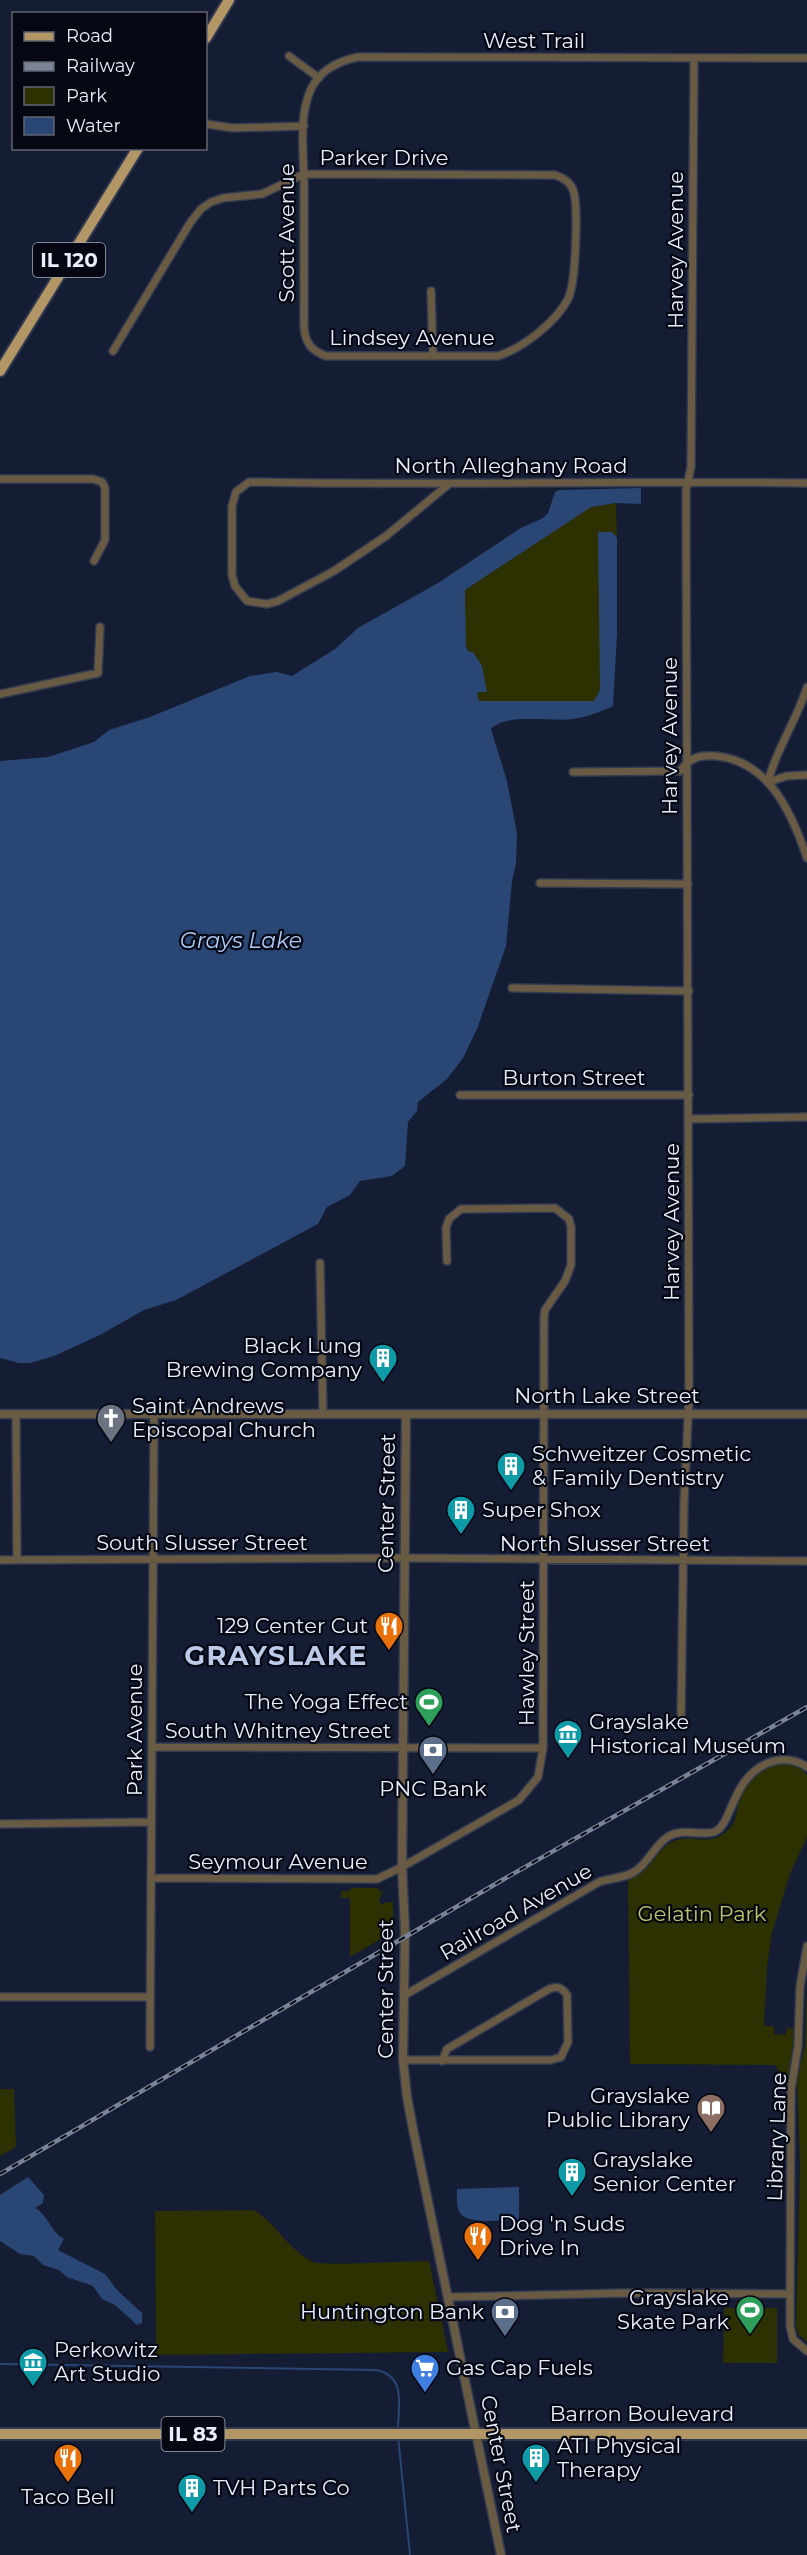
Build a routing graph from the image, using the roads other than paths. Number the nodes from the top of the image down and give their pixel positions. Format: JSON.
{"nodes":[{"id":1,"x":229,"y":0,"type":"edge"},
{"id":2,"x":207,"y":36,"type":"edge"},
{"id":3,"x":289,"y":56,"type":"dead end"},
{"id":4,"x":694,"y":58,"type":"junction"},
{"id":5,"x":807,"y":58,"type":"edge"},
{"id":6,"x":319,"y":78,"type":"junction"},
{"id":7,"x":207,"y":124,"type":"edge"},
{"id":8,"x":303,"y":126,"type":"junction"},
{"id":9,"x":137,"y":150,"type":"edge"},
{"id":10,"x":304,"y":174,"type":"junction"},
{"id":11,"x":431,"y":291,"type":"dead end"},
{"id":12,"x":305,"y":340,"type":"joint"},
{"id":13,"x":523,"y":346,"type":"joint"},
{"id":14,"x":113,"y":351,"type":"dead end"},
{"id":15,"x":433,"y":356,"type":"junction"},
{"id":16,"x":0,"y":371,"type":"edge"},
{"id":17,"x":0,"y":479,"type":"edge"},
{"id":18,"x":688,"y":481,"type":"junction"},
{"id":19,"x":807,"y":483,"type":"edge"},
{"id":20,"x":449,"y":484,"type":"junction"},
{"id":21,"x":94,"y":561,"type":"dead end"},
{"id":22,"x":100,"y":627,"type":"dead end"},
{"id":23,"x":807,"y":687,"type":"edge"},
{"id":24,"x":0,"y":694,"type":"edge"},
{"id":25,"x":687,"y":762,"type":"junction"},
{"id":26,"x":573,"y":772,"type":"dead end"},
{"id":27,"x":807,"y":775,"type":"edge"},
{"id":28,"x":768,"y":782,"type":"junction"},
{"id":29,"x":807,"y":858,"type":"edge"},
{"id":30,"x":540,"y":883,"type":"dead end"},
{"id":31,"x":688,"y":884,"type":"junction"},
{"id":32,"x":512,"y":988,"type":"dead end"},
{"id":33,"x":689,"y":991,"type":"junction"},
{"id":34,"x":460,"y":1095,"type":"dead end"},
{"id":35,"x":689,"y":1095,"type":"junction"},
{"id":36,"x":807,"y":1117,"type":"edge"},
{"id":37,"x":689,"y":1119,"type":"junction"},
{"id":38,"x":447,"y":1261,"type":"dead end"},
{"id":39,"x":320,"y":1263,"type":"dead end"},
{"id":40,"x":0,"y":1414,"type":"edge"},
{"id":41,"x":16,"y":1414,"type":"junction"},
{"id":42,"x":154,"y":1414,"type":"junction"},
{"id":43,"x":323,"y":1414,"type":"junction"},
{"id":44,"x":406,"y":1414,"type":"junction"},
{"id":45,"x":542,"y":1414,"type":"junction"},
{"id":46,"x":686,"y":1414,"type":"junction"},
{"id":47,"x":807,"y":1414,"type":"edge"},
{"id":48,"x":403,"y":1558,"type":"junction"},
{"id":49,"x":153,"y":1559,"type":"junction"},
{"id":50,"x":0,"y":1560,"type":"edge"},
{"id":51,"x":17,"y":1560,"type":"junction"},
{"id":52,"x":543,"y":1561,"type":"junction"},
{"id":53,"x":683,"y":1561,"type":"junction"},
{"id":54,"x":807,"y":1561,"type":"edge"},
{"id":55,"x":681,"y":1720,"type":"dead end"},
{"id":56,"x":152,"y":1747,"type":"junction"},
{"id":57,"x":404,"y":1748,"type":"junction"},
{"id":58,"x":543,"y":1748,"type":"junction"},
{"id":59,"x":807,"y":1767,"type":"edge"},
{"id":60,"x":151,"y":1822,"type":"junction"},
{"id":61,"x":0,"y":1824,"type":"edge"},
{"id":62,"x":402,"y":1868,"type":"junction"},
{"id":63,"x":151,"y":1878,"type":"junction"},
{"id":64,"x":807,"y":1946,"type":"edge"},
{"id":65,"x":405,"y":1995,"type":"junction"},
{"id":66,"x":0,"y":1997,"type":"edge"},
{"id":67,"x":150,"y":1997,"type":"junction"},
{"id":68,"x":150,"y":2047,"type":"dead end"},
{"id":69,"x":403,"y":2060,"type":"junction"},
{"id":70,"x":442,"y":2061,"type":"junction"},
{"id":71,"x":790,"y":2294,"type":"junction"},
{"id":72,"x":450,"y":2297,"type":"junction"},
{"id":73,"x":807,"y":2351,"type":"edge"},
{"id":74,"x":807,"y":2433,"type":"edge"},
{"id":75,"x":0,"y":2434,"type":"edge"},
{"id":76,"x":477,"y":2434,"type":"junction"},
{"id":77,"x":501,"y":2555,"type":"edge"}],
"edges":[{"from":1,"to":2,"type":"main road"},
{"from":3,"to":6,"type":"street"},
{"from":4,"to":5,"type":"street","name":"West Trail"},
{"from":4,"to":6,"type":"street","name":"West Trail"},
{"from":4,"to":18,"type":"street","name":"Harvey Avenue"},
{"from":6,"to":8,"type":"street","name":"West Trail"},
{"from":7,"to":8,"type":"street"},
{"from":8,"to":10,"type":"street","name":"Scott Avenue"},
{"from":9,"to":16,"type":"main road","number":"IL 120"},
{"from":10,"to":12,"type":"street","name":"Scott Avenue"},
{"from":10,"to":13,"type":"street","name":"Parker Drive"},
{"from":10,"to":14,"type":"street","name":"Parker Drive"},
{"from":11,"to":15,"type":"street"},
{"from":12,"to":15,"type":"street","name":"Lindsey Avenue"},
{"from":13,"to":15,"type":"street","name":"Lindsey Avenue"},
{"from":17,"to":21,"type":"street"},
{"from":18,"to":19,"type":"street","name":"North Alleghany Road"},
{"from":18,"to":20,"type":"street","name":"North Alleghany Road"},
{"from":18,"to":25,"type":"street","name":"Harvey Avenue"},
{"from":20,"to":20,"type":"street","name":"North Alleghany Road"},
{"from":22,"to":24,"type":"street"},
{"from":23,"to":28,"type":"street"},
{"from":25,"to":26,"type":"street"},
{"from":25,"to":28,"type":"street"},
{"from":25,"to":31,"type":"street","name":"Harvey Avenue"},
{"from":27,"to":28,"type":"street"},
{"from":28,"to":29,"type":"street"},
{"from":30,"to":31,"type":"street"},
{"from":31,"to":33,"type":"street","name":"Harvey Avenue"},
{"from":32,"to":33,"type":"street"},
{"from":33,"to":35,"type":"street","name":"Harvey Avenue"},
{"from":34,"to":35,"type":"street","name":"Burton Street"},
{"from":35,"to":37,"type":"street","name":"Harvey Avenue"},
{"from":36,"to":37,"type":"street"},
{"from":37,"to":46,"type":"street","name":"Harvey Avenue"},
{"from":38,"to":45,"type":"street","name":"Hawley Street"},
{"from":39,"to":43,"type":"street"},
{"from":40,"to":41,"type":"street","name":"North Lake Street"},
{"from":41,"to":42,"type":"street","name":"North Lake Street"},
{"from":41,"to":51,"type":"street"},
{"from":42,"to":43,"type":"street","name":"North Lake Street"},
{"from":42,"to":49,"type":"street","name":"Park Avenue"},
{"from":43,"to":44,"type":"street","name":"North Lake Street"},
{"from":44,"to":45,"type":"street","name":"North Lake Street"},
{"from":44,"to":48,"type":"street","name":"Center Street"},
{"from":45,"to":46,"type":"street","name":"North Lake Street"},
{"from":45,"to":52,"type":"street","name":"Hawley Street"},
{"from":46,"to":47,"type":"street","name":"North Lake Street"},
{"from":46,"to":53,"type":"street","name":"Harvey Avenue"},
{"from":48,"to":49,"type":"street","name":"South Slusser Street"},
{"from":48,"to":52,"type":"street","name":"North Slusser Street"},
{"from":48,"to":57,"type":"street","name":"Center Street"},
{"from":49,"to":51,"type":"street","name":"South Slusser Street"},
{"from":49,"to":56,"type":"street","name":"Park Avenue"},
{"from":50,"to":51,"type":"street","name":"South Slusser Street"},
{"from":52,"to":53,"type":"street","name":"North Slusser Street"},
{"from":52,"to":58,"type":"street","name":"Hawley Street"},
{"from":53,"to":54,"type":"street","name":"North Slusser Street"},
{"from":53,"to":55,"type":"street","name":"Harvey Avenue"},
{"from":56,"to":57,"type":"street","name":"South Whitney Street"},
{"from":56,"to":60,"type":"street","name":"Park Avenue"},
{"from":57,"to":58,"type":"street","name":"South Whitney Street"},
{"from":57,"to":62,"type":"street","name":"Center Street"},
{"from":58,"to":62,"type":"street","name":"Hawley Street"},
{"from":59,"to":65,"type":"street","name":"Railroad Avenue"},
{"from":60,"to":61,"type":"street"},
{"from":60,"to":63,"type":"street","name":"Park Avenue"},
{"from":62,"to":63,"type":"street","name":"Seymour Avenue"},
{"from":62,"to":65,"type":"street","name":"Center Street"},
{"from":63,"to":67,"type":"street","name":"Park Avenue"},
{"from":64,"to":71,"type":"street","name":"Library Lane"},
{"from":65,"to":69,"type":"street","name":"Center Street"},
{"from":66,"to":67,"type":"street"},
{"from":67,"to":68,"type":"street","name":"Park Avenue"},
{"from":69,"to":70,"type":"street"},
{"from":69,"to":72,"type":"street","name":"Center Street"},
{"from":70,"to":70,"type":"street"},
{"from":71,"to":72,"type":"street"},
{"from":71,"to":73,"type":"street","name":"Library Lane"},
{"from":72,"to":76,"type":"street","name":"Center Street"},
{"from":74,"to":76,"type":"main road","name":"Barron Boulevard","number":"IL 83"},
{"from":75,"to":76,"type":"main road","number":"IL 83"},
{"from":76,"to":77,"type":"street","name":"Center Street"}]}
